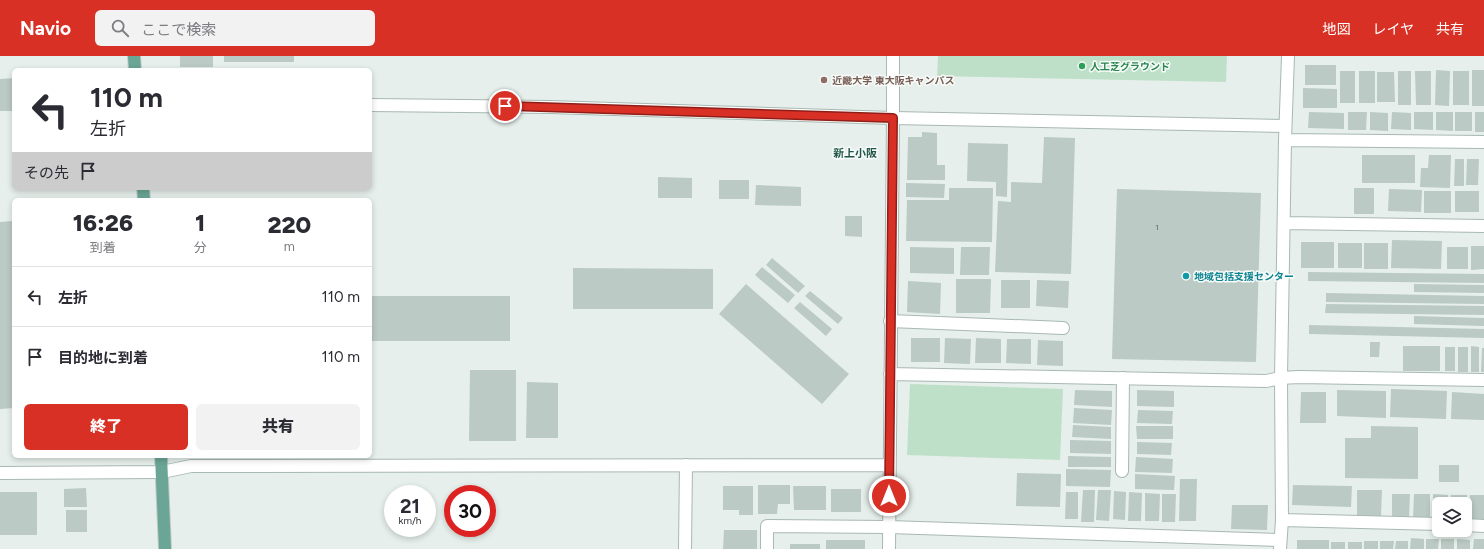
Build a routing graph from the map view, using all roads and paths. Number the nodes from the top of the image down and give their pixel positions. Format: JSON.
{"nodes":[{"id":1,"x":134,"y":56,"type":"edge"},
{"id":2,"x":893,"y":56,"type":"edge"},
{"id":3,"x":1288,"y":56,"type":"edge"},
{"id":4,"x":135,"y":68,"type":"edge"},
{"id":5,"x":372,"y":105,"type":"edge"},
{"id":6,"x":893,"y":118,"type":"junction"},
{"id":7,"x":1285,"y":126,"type":"junction"},
{"id":8,"x":1285,"y":140,"type":"junction"},
{"id":9,"x":1484,"y":142,"type":"edge"},
{"id":10,"x":1284,"y":222,"type":"junction"},
{"id":11,"x":1484,"y":226,"type":"edge"},
{"id":12,"x":890,"y":321,"type":"junction"},
{"id":13,"x":1063,"y":328,"type":"dead end"},
{"id":14,"x":890,"y":374,"type":"junction"},
{"id":15,"x":1123,"y":378,"type":"junction"},
{"id":16,"x":1281,"y":378,"type":"junction"},
{"id":17,"x":1484,"y":380,"type":"edge"},
{"id":18,"x":161,"y":458,"type":"edge"},
{"id":19,"x":686,"y":465,"type":"junction"},
{"id":20,"x":889,"y":465,"type":"junction"},
{"id":21,"x":1122,"y":471,"type":"dead end"},
{"id":22,"x":162,"y":472,"type":"junction"},
{"id":23,"x":0,"y":473,"type":"edge"},
{"id":24,"x":1282,"y":520,"type":"junction"},
{"id":25,"x":1432,"y":524,"type":"edge"},
{"id":26,"x":1472,"y":525,"type":"edge"},
{"id":27,"x":1484,"y":526,"type":"edge"},
{"id":28,"x":889,"y":527,"type":"junction"},
{"id":29,"x":1280,"y":545,"type":"edge"},
{"id":30,"x":164,"y":549,"type":"edge"},
{"id":31,"x":685,"y":549,"type":"edge"},
{"id":32,"x":767,"y":549,"type":"edge"},
{"id":33,"x":889,"y":549,"type":"edge"}],
"edges":[{"from":1,"to":4,"type":"main road"},
{"from":2,"to":6,"type":"street"},
{"from":3,"to":7,"type":"street"},
{"from":5,"to":6,"type":"street"},
{"from":6,"to":7,"type":"street"},
{"from":6,"to":12,"type":"street"},
{"from":7,"to":8,"type":"street"},
{"from":8,"to":9,"type":"street"},
{"from":8,"to":10,"type":"street"},
{"from":10,"to":11,"type":"street"},
{"from":10,"to":16,"type":"street"},
{"from":12,"to":13,"type":"street"},
{"from":12,"to":14,"type":"street"},
{"from":14,"to":15,"type":"street"},
{"from":14,"to":20,"type":"street"},
{"from":15,"to":16,"type":"street"},
{"from":15,"to":21,"type":"street"},
{"from":16,"to":17,"type":"street"},
{"from":16,"to":24,"type":"street"},
{"from":18,"to":22,"type":"main road"},
{"from":19,"to":20,"type":"street"},
{"from":19,"to":22,"type":"street"},
{"from":19,"to":31,"type":"street"},
{"from":20,"to":28,"type":"street"},
{"from":22,"to":23,"type":"street"},
{"from":22,"to":30,"type":"main road"},
{"from":24,"to":25,"type":"street"},
{"from":24,"to":29,"type":"street"},
{"from":26,"to":27,"type":"street"},
{"from":28,"to":29,"type":"street"},
{"from":28,"to":32,"type":"street"},
{"from":28,"to":33,"type":"street"}]}
